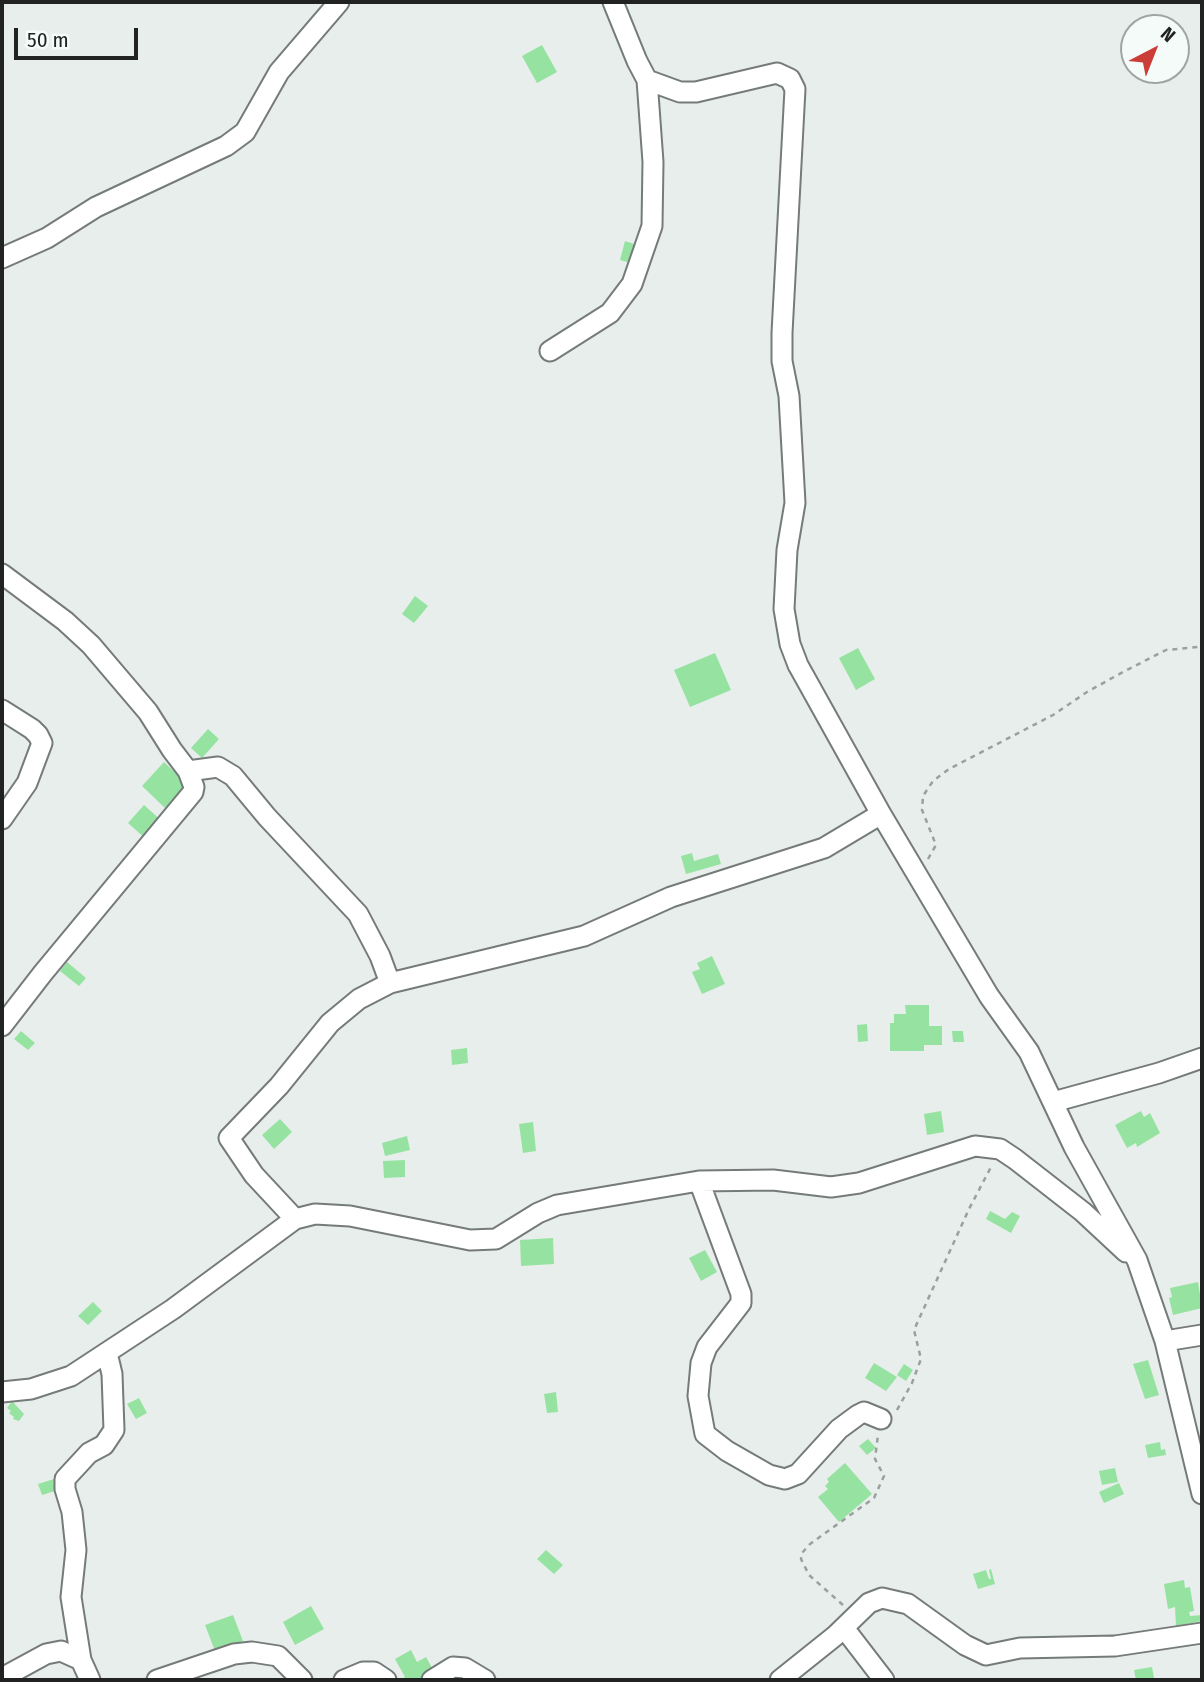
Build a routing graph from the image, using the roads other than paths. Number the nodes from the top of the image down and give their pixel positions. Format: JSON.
{"nodes":[{"id":1,"x":338,"y":2,"type":"edge"},
{"id":2,"x":613,"y":2,"type":"edge"},
{"id":3,"x":648,"y":80,"type":"junction"},
{"id":4,"x":2,"y":258,"type":"edge"},
{"id":5,"x":550,"y":351,"type":"dead end"},
{"id":6,"x":2,"y":573,"type":"edge"},
{"id":7,"x":2,"y":710,"type":"edge"},
{"id":8,"x":188,"y":771,"type":"junction"},
{"id":9,"x":881,"y":814,"type":"junction"},
{"id":10,"x":2,"y":819,"type":"edge"},
{"id":11,"x":390,"y":983,"type":"junction"},
{"id":12,"x":2,"y":1026,"type":"edge"},
{"id":13,"x":1202,"y":1058,"type":"edge"},
{"id":14,"x":1053,"y":1102,"type":"junction"},
{"id":15,"x":699,"y":1181,"type":"junction"},
{"id":16,"x":295,"y":1219,"type":"junction"},
{"id":17,"x":1137,"y":1260,"type":"junction"},
{"id":18,"x":1202,"y":1335,"type":"edge"},
{"id":19,"x":1165,"y":1341,"type":"junction"},
{"id":20,"x":107,"y":1353,"type":"junction"},
{"id":21,"x":2,"y":1392,"type":"edge"},
{"id":22,"x":881,"y":1419,"type":"road end"},
{"id":23,"x":1196,"y":1434,"type":"edge"},
{"id":24,"x":1202,"y":1494,"type":"edge"},
{"id":25,"x":850,"y":1622,"type":"junction"},
{"id":26,"x":1202,"y":1633,"type":"edge"},
{"id":27,"x":81,"y":1660,"type":"junction"},
{"id":28,"x":2,"y":1678,"type":"edge"},
{"id":29,"x":90,"y":1680,"type":"edge"},
{"id":30,"x":157,"y":1680,"type":"edge"},
{"id":31,"x":302,"y":1680,"type":"edge"},
{"id":32,"x":344,"y":1680,"type":"edge"},
{"id":33,"x":386,"y":1680,"type":"edge"},
{"id":34,"x":432,"y":1680,"type":"edge"},
{"id":35,"x":485,"y":1680,"type":"edge"},
{"id":36,"x":780,"y":1680,"type":"edge"},
{"id":37,"x":884,"y":1680,"type":"edge"}],
"edges":[{"from":1,"to":4,"type":"street"},
{"from":2,"to":3,"type":"street"},
{"from":3,"to":5,"type":"street"},
{"from":3,"to":9,"type":"street"},
{"from":6,"to":8,"type":"street"},
{"from":7,"to":10,"type":"street"},
{"from":8,"to":11,"type":"street"},
{"from":8,"to":12,"type":"street"},
{"from":9,"to":11,"type":"street"},
{"from":9,"to":14,"type":"street"},
{"from":11,"to":16,"type":"street"},
{"from":13,"to":14,"type":"street"},
{"from":14,"to":17,"type":"street"},
{"from":15,"to":16,"type":"street"},
{"from":15,"to":17,"type":"street"},
{"from":15,"to":22,"type":"street"},
{"from":16,"to":20,"type":"street"},
{"from":17,"to":19,"type":"street"},
{"from":18,"to":19,"type":"street"},
{"from":19,"to":23,"type":"street"},
{"from":20,"to":21,"type":"street"},
{"from":20,"to":27,"type":"street"},
{"from":23,"to":24,"type":"street"},
{"from":25,"to":26,"type":"street"},
{"from":25,"to":36,"type":"street"},
{"from":25,"to":37,"type":"street"},
{"from":27,"to":28,"type":"street"},
{"from":27,"to":29,"type":"street"},
{"from":30,"to":31,"type":"street"},
{"from":32,"to":33,"type":"street"},
{"from":34,"to":35,"type":"street"}]}
